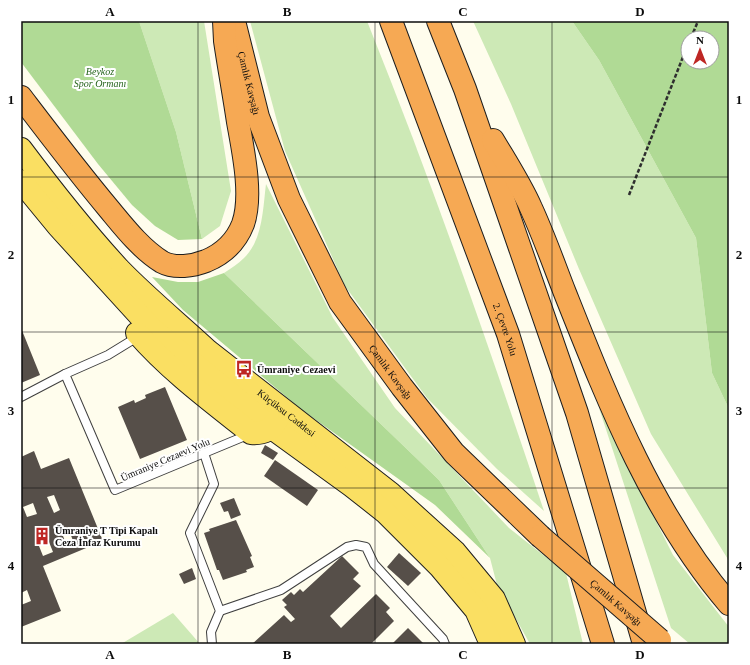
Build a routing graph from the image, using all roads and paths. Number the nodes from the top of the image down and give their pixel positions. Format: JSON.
{"nodes":[{"id":1,"x":224,"y":21,"type":"edge"},
{"id":2,"x":234,"y":21,"type":"edge"},
{"id":3,"x":391,"y":21,"type":"edge"},
{"id":4,"x":438,"y":21,"type":"edge"},
{"id":5,"x":680,"y":64,"type":"edge"},
{"id":6,"x":465,"y":89,"type":"junction"},
{"id":7,"x":21,"y":97,"type":"edge"},
{"id":8,"x":21,"y":149,"type":"edge"},
{"id":9,"x":21,"y":181,"type":"edge"},
{"id":10,"x":629,"y":195,"type":"dead end"},
{"id":11,"x":141,"y":328,"type":"junction"},
{"id":12,"x":65,"y":374,"type":"junction"},
{"id":13,"x":241,"y":377,"type":"junction"},
{"id":14,"x":21,"y":397,"type":"edge"},
{"id":15,"x":280,"y":407,"type":"junction"},
{"id":16,"x":272,"y":428,"type":"junction"},
{"id":17,"x":251,"y":433,"type":"junction"},
{"id":18,"x":204,"y":453,"type":"junction"},
{"id":19,"x":729,"y":604,"type":"edge"},
{"id":20,"x":220,"y":611,"type":"junction"},
{"id":21,"x":656,"y":643,"type":"edge"},
{"id":22,"x":212,"y":644,"type":"edge"},
{"id":23,"x":445,"y":644,"type":"edge"},
{"id":24,"x":491,"y":644,"type":"edge"},
{"id":25,"x":514,"y":644,"type":"edge"},
{"id":26,"x":603,"y":644,"type":"edge"}],
"edges":[{"from":1,"to":7,"type":"highway"},
{"from":2,"to":21,"type":"highway","name":"Çamlık Kavşağı","bridge":true},
{"from":3,"to":26,"type":"highway","name":"2. Çevre Yolu"},
{"from":4,"to":6,"type":"highway"},
{"from":5,"to":10,"type":"path"},
{"from":6,"to":19,"type":"highway"},
{"from":6,"to":21,"type":"highway"},
{"from":8,"to":13,"type":"main road","name":"Küçüksu Caddesi"},
{"from":9,"to":11,"type":"main road","name":"Küçüksu Caddesi"},
{"from":11,"to":12,"type":"lane"},
{"from":11,"to":13,"type":"main road"},
{"from":11,"to":16,"type":"main road","name":"Küçüksu Caddesi"},
{"from":11,"to":17,"type":"main road"},
{"from":12,"to":14,"type":"lane"},
{"from":12,"to":18,"type":"lane","name":"Ümraniye Cezaevi Yolu"},
{"from":13,"to":15,"type":"main road","name":"Küçüksu Caddesi"},
{"from":15,"to":16,"type":"main road"},
{"from":15,"to":25,"type":"main road","name":"Küçüksu Caddesi"},
{"from":16,"to":17,"type":"main road"},
{"from":16,"to":24,"type":"main road","name":"Küçüksu Caddesi"},
{"from":17,"to":18,"type":"lane","name":"Ümraniye Cezaevi Yolu"},
{"from":18,"to":20,"type":"lane"},
{"from":20,"to":22,"type":"lane"},
{"from":20,"to":23,"type":"lane"}]}
